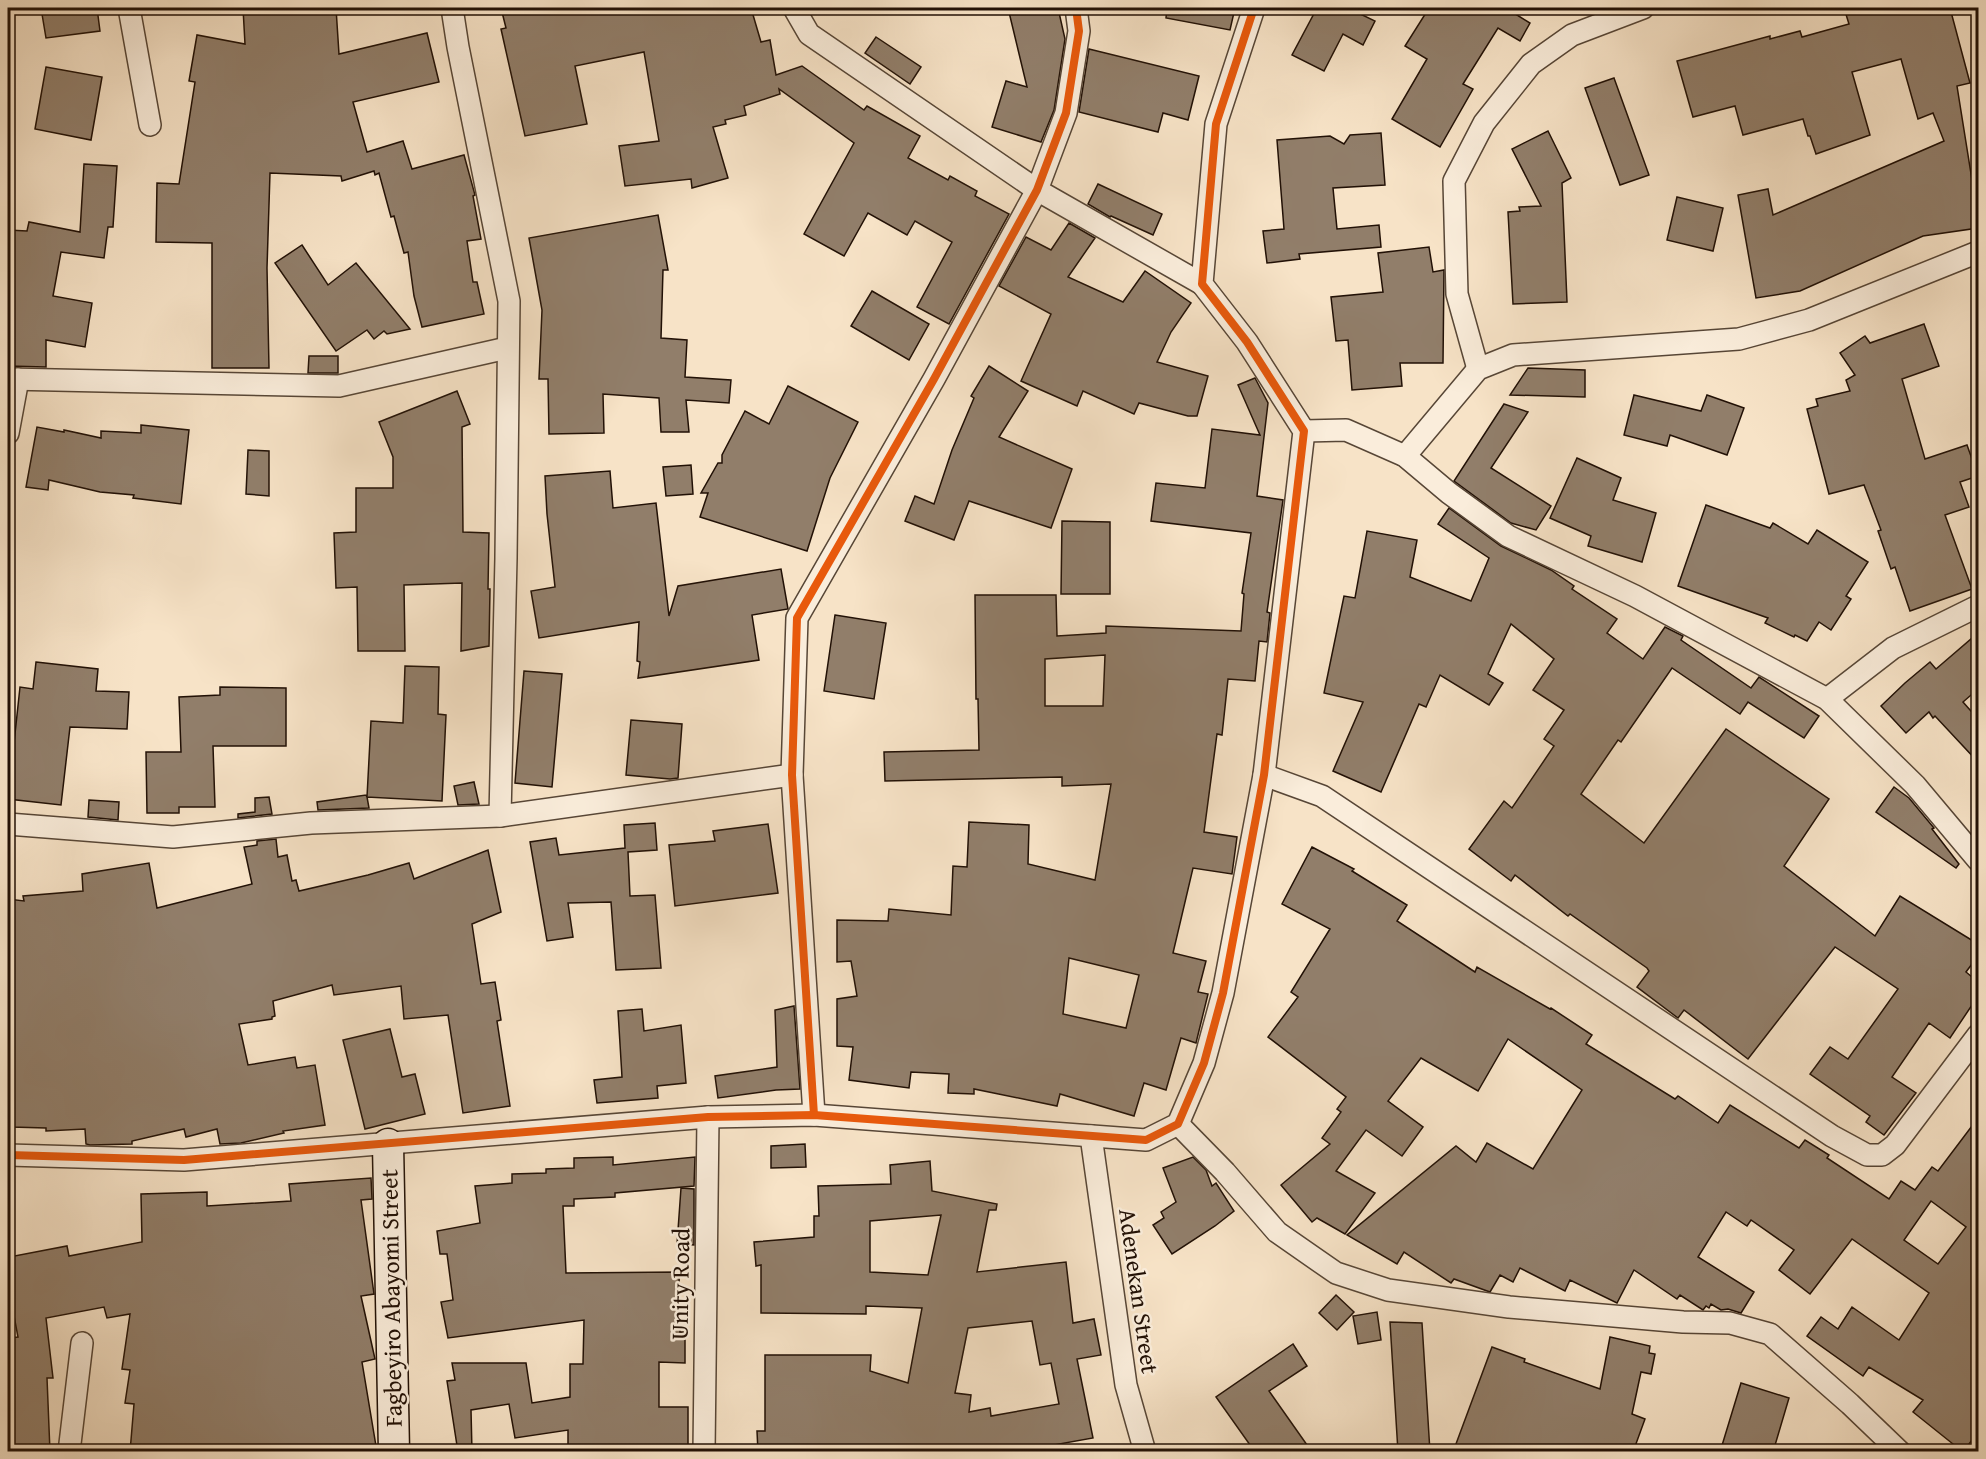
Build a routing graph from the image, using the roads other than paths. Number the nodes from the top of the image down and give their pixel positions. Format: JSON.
{"nodes":[{"id":1,"x":129,"y":8,"type":"edge"},
{"id":2,"x":452,"y":8,"type":"edge"},
{"id":3,"x":794,"y":8,"type":"edge"},
{"id":4,"x":1076,"y":8,"type":"edge"},
{"id":5,"x":1254,"y":8,"type":"edge"},
{"id":6,"x":1643,"y":8,"type":"edge"},
{"id":7,"x":150,"y":125,"type":"dead end"},
{"id":8,"x":1037,"y":190,"type":"junction"},
{"id":9,"x":1978,"y":252,"type":"edge"},
{"id":10,"x":1202,"y":284,"type":"junction"},
{"id":11,"x":507,"y":348,"type":"junction"},
{"id":12,"x":1479,"y":369,"type":"junction"},
{"id":13,"x":13,"y":379,"type":"edge"},
{"id":14,"x":1304,"y":431,"type":"junction"},
{"id":15,"x":8,"y":433,"type":"edge"},
{"id":16,"x":1405,"y":456,"type":"junction"},
{"id":17,"x":1978,"y":606,"type":"edge"},
{"id":18,"x":1827,"y":699,"type":"junction"},
{"id":19,"x":792,"y":775,"type":"junction"},
{"id":20,"x":1264,"y":775,"type":"junction"},
{"id":21,"x":500,"y":816,"type":"junction"},
{"id":22,"x":8,"y":824,"type":"edge"},
{"id":23,"x":1978,"y":860,"type":"edge"},
{"id":24,"x":1978,"y":1035,"type":"edge"},
{"id":25,"x":814,"y":1115,"type":"junction"},
{"id":26,"x":708,"y":1117,"type":"junction"},
{"id":27,"x":1178,"y":1124,"type":"junction"},
{"id":28,"x":1091,"y":1136,"type":"junction"},
{"id":29,"x":388,"y":1144,"type":"junction"},
{"id":30,"x":8,"y":1155,"type":"edge"},
{"id":31,"x":82,"y":1343,"type":"dead end"},
{"id":32,"x":69,"y":1452,"type":"edge"},
{"id":33,"x":394,"y":1452,"type":"edge"},
{"id":34,"x":704,"y":1452,"type":"edge"},
{"id":35,"x":1145,"y":1452,"type":"edge"},
{"id":36,"x":1900,"y":1452,"type":"edge"}],
"edges":[{"from":1,"to":7,"type":"street"},
{"from":2,"to":11,"type":"street"},
{"from":3,"to":8,"type":"street"},
{"from":4,"to":8,"type":"street"},
{"from":5,"to":10,"type":"street"},
{"from":6,"to":12,"type":"street"},
{"from":8,"to":10,"type":"street"},
{"from":8,"to":19,"type":"street"},
{"from":9,"to":12,"type":"street"},
{"from":10,"to":14,"type":"street"},
{"from":11,"to":13,"type":"street"},
{"from":11,"to":21,"type":"street"},
{"from":12,"to":16,"type":"street"},
{"from":13,"to":15,"type":"street"},
{"from":14,"to":16,"type":"street"},
{"from":14,"to":20,"type":"street"},
{"from":16,"to":18,"type":"street"},
{"from":17,"to":18,"type":"street"},
{"from":18,"to":23,"type":"street"},
{"from":19,"to":21,"type":"street"},
{"from":19,"to":25,"type":"street"},
{"from":20,"to":24,"type":"street"},
{"from":20,"to":27,"type":"street"},
{"from":21,"to":22,"type":"street"},
{"from":25,"to":26,"type":"street"},
{"from":25,"to":28,"type":"street"},
{"from":26,"to":29,"type":"street"},
{"from":26,"to":34,"type":"street","name":"Unity Road"},
{"from":27,"to":28,"type":"street"},
{"from":27,"to":36,"type":"street"},
{"from":28,"to":35,"type":"street","name":"Adenekan Street"},
{"from":29,"to":30,"type":"street"},
{"from":29,"to":33,"type":"street","name":"Fagbeyiro Abayomi Street"},
{"from":31,"to":32,"type":"street"}]}
